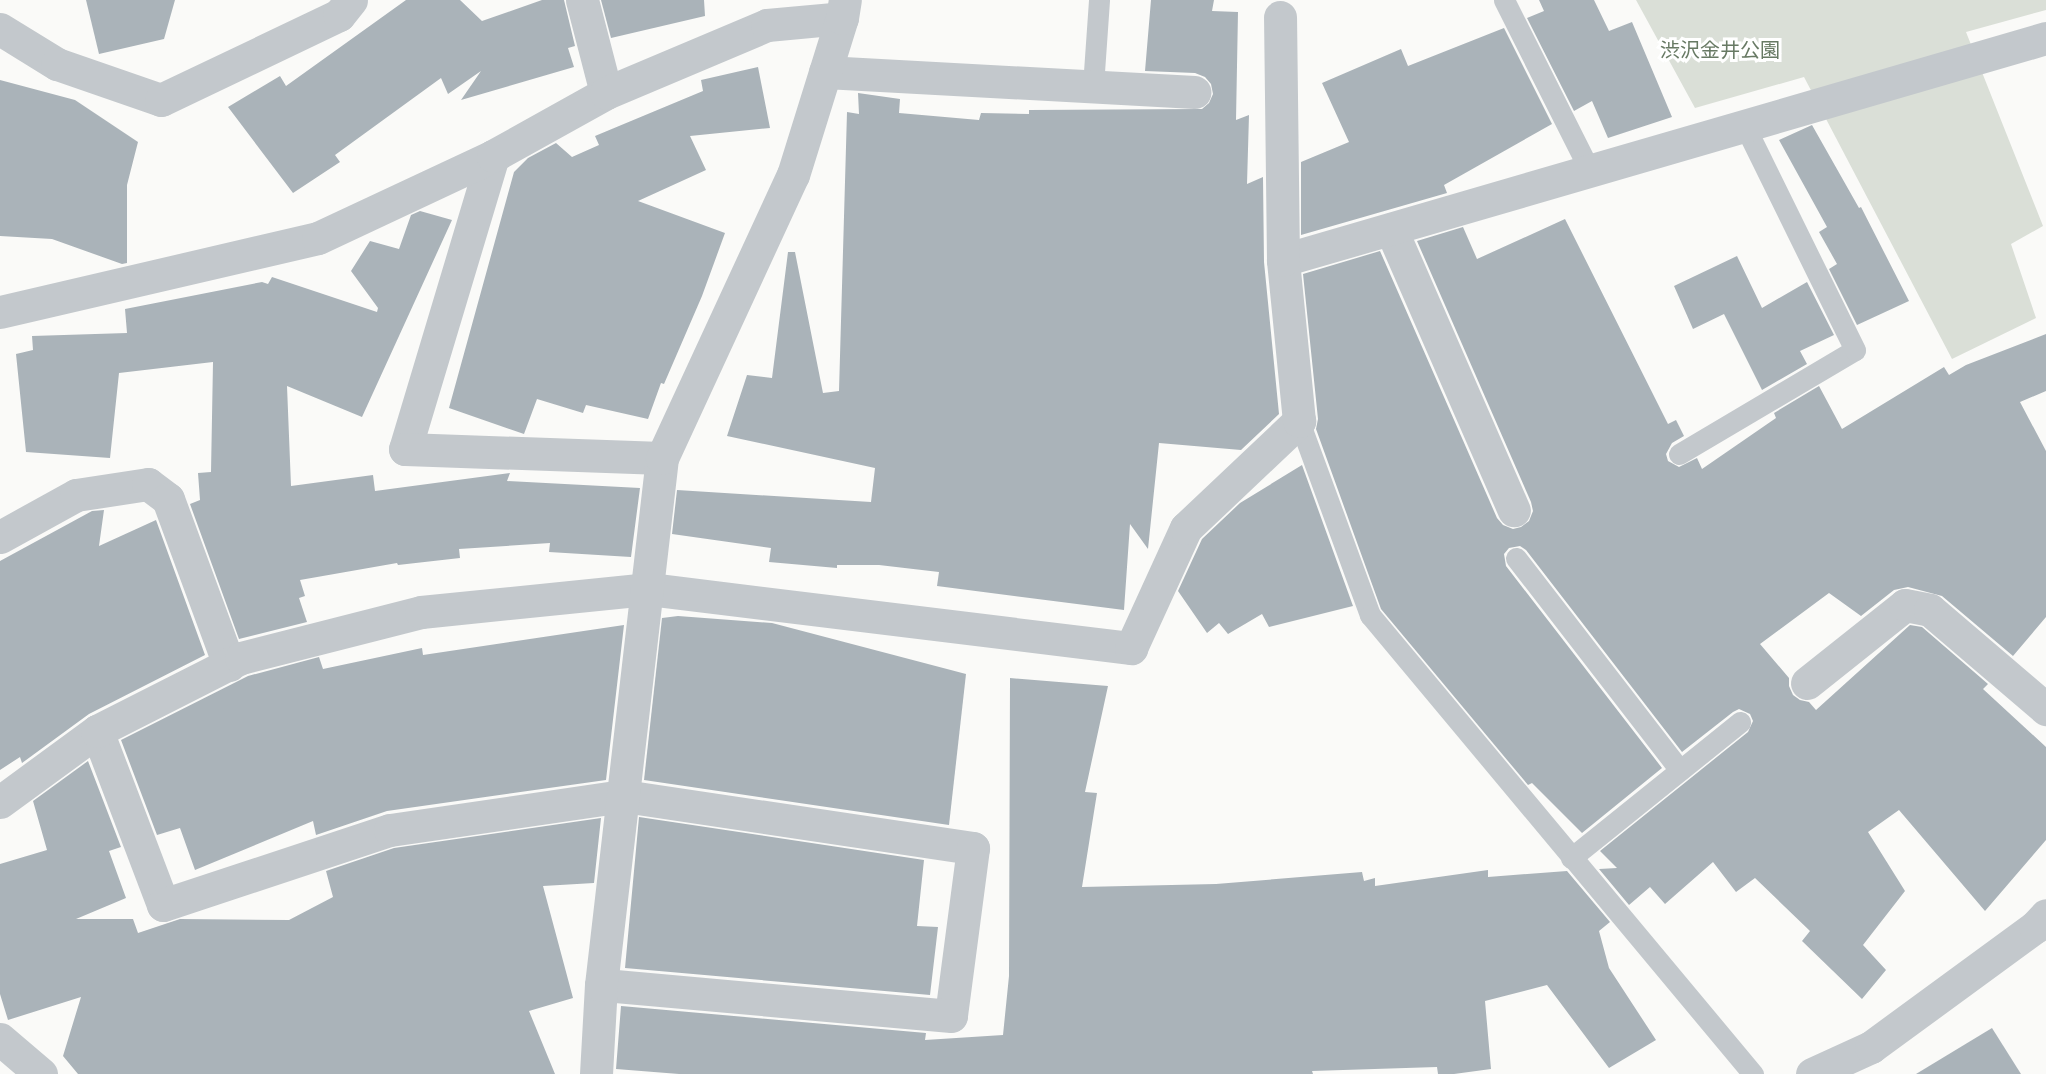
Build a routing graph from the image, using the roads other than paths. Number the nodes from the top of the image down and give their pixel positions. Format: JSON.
{"nodes":[{"id":1,"x":351,"y":0,"type":"edge"},
{"id":2,"x":582,"y":0,"type":"edge"},
{"id":3,"x":1099,"y":0,"type":"edge"},
{"id":4,"x":1504,"y":0,"type":"edge"},
{"id":5,"x":844,"y":9,"type":"edge"},
{"id":6,"x":1280,"y":17,"type":"dead end"},
{"id":7,"x":0,"y":29,"type":"edge"},
{"id":8,"x":2046,"y":38,"type":"edge"},
{"id":9,"x":825,"y":72,"type":"junction"},
{"id":10,"x":1093,"y":87,"type":"junction"},
{"id":11,"x":1194,"y":92,"type":"dead end"},
{"id":12,"x":606,"y":93,"type":"junction"},
{"id":13,"x":1745,"y":126,"type":"junction"},
{"id":14,"x":493,"y":156,"type":"junction"},
{"id":15,"x":1590,"y":171,"type":"junction"},
{"id":16,"x":1391,"y":229,"type":"junction"},
{"id":17,"x":1283,"y":260,"type":"junction"},
{"id":18,"x":0,"y":312,"type":"edge"},
{"id":19,"x":1299,"y":422,"type":"junction"},
{"id":20,"x":1679,"y":454,"type":"dead end"},
{"id":21,"x":662,"y":458,"type":"junction"},
{"id":22,"x":1514,"y":510,"type":"dead end"},
{"id":23,"x":0,"y":537,"type":"edge"},
{"id":24,"x":1516,"y":558,"type":"dead end"},
{"id":25,"x":649,"y":589,"type":"junction"},
{"id":26,"x":229,"y":665,"type":"junction"},
{"id":27,"x":1807,"y":682,"type":"dead end"},
{"id":28,"x":2046,"y":709,"type":"edge"},
{"id":29,"x":1740,"y":722,"type":"dead end"},
{"id":30,"x":97,"y":731,"type":"junction"},
{"id":31,"x":1680,"y":770,"type":"junction"},
{"id":32,"x":624,"y":796,"type":"junction"},
{"id":33,"x":0,"y":802,"type":"edge"},
{"id":34,"x":1571,"y":858,"type":"junction"},
{"id":35,"x":2046,"y":915,"type":"edge"},
{"id":36,"x":601,"y":985,"type":"junction"},
{"id":37,"x":0,"y":1039,"type":"edge"},
{"id":38,"x":41,"y":1074,"type":"edge"},
{"id":39,"x":596,"y":1074,"type":"edge"},
{"id":40,"x":1754,"y":1074,"type":"edge"},
{"id":41,"x":1812,"y":1074,"type":"edge"}],
"edges":[{"from":1,"to":7,"type":"street"},
{"from":2,"to":12,"type":"street"},
{"from":3,"to":10,"type":"lane"},
{"from":4,"to":15,"type":"lane"},
{"from":5,"to":9,"type":"street"},
{"from":5,"to":12,"type":"street"},
{"from":6,"to":17,"type":"street"},
{"from":8,"to":13,"type":"street"},
{"from":9,"to":10,"type":"street"},
{"from":9,"to":21,"type":"street"},
{"from":10,"to":11,"type":"street"},
{"from":12,"to":14,"type":"street"},
{"from":13,"to":15,"type":"street"},
{"from":13,"to":20,"type":"lane"},
{"from":14,"to":18,"type":"street"},
{"from":14,"to":21,"type":"street"},
{"from":15,"to":16,"type":"street"},
{"from":16,"to":17,"type":"street"},
{"from":16,"to":22,"type":"street"},
{"from":17,"to":19,"type":"street"},
{"from":19,"to":25,"type":"street"},
{"from":19,"to":34,"type":"lane"},
{"from":21,"to":25,"type":"street"},
{"from":23,"to":26,"type":"street"},
{"from":24,"to":31,"type":"lane"},
{"from":25,"to":26,"type":"street"},
{"from":25,"to":32,"type":"street"},
{"from":26,"to":30,"type":"street"},
{"from":27,"to":28,"type":"street"},
{"from":29,"to":31,"type":"lane"},
{"from":30,"to":32,"type":"street"},
{"from":30,"to":33,"type":"street"},
{"from":31,"to":34,"type":"lane"},
{"from":32,"to":36,"type":"street"},
{"from":32,"to":36,"type":"street"},
{"from":34,"to":40,"type":"lane"},
{"from":35,"to":41,"type":"street"},
{"from":36,"to":39,"type":"street"},
{"from":37,"to":38,"type":"street"}]}
